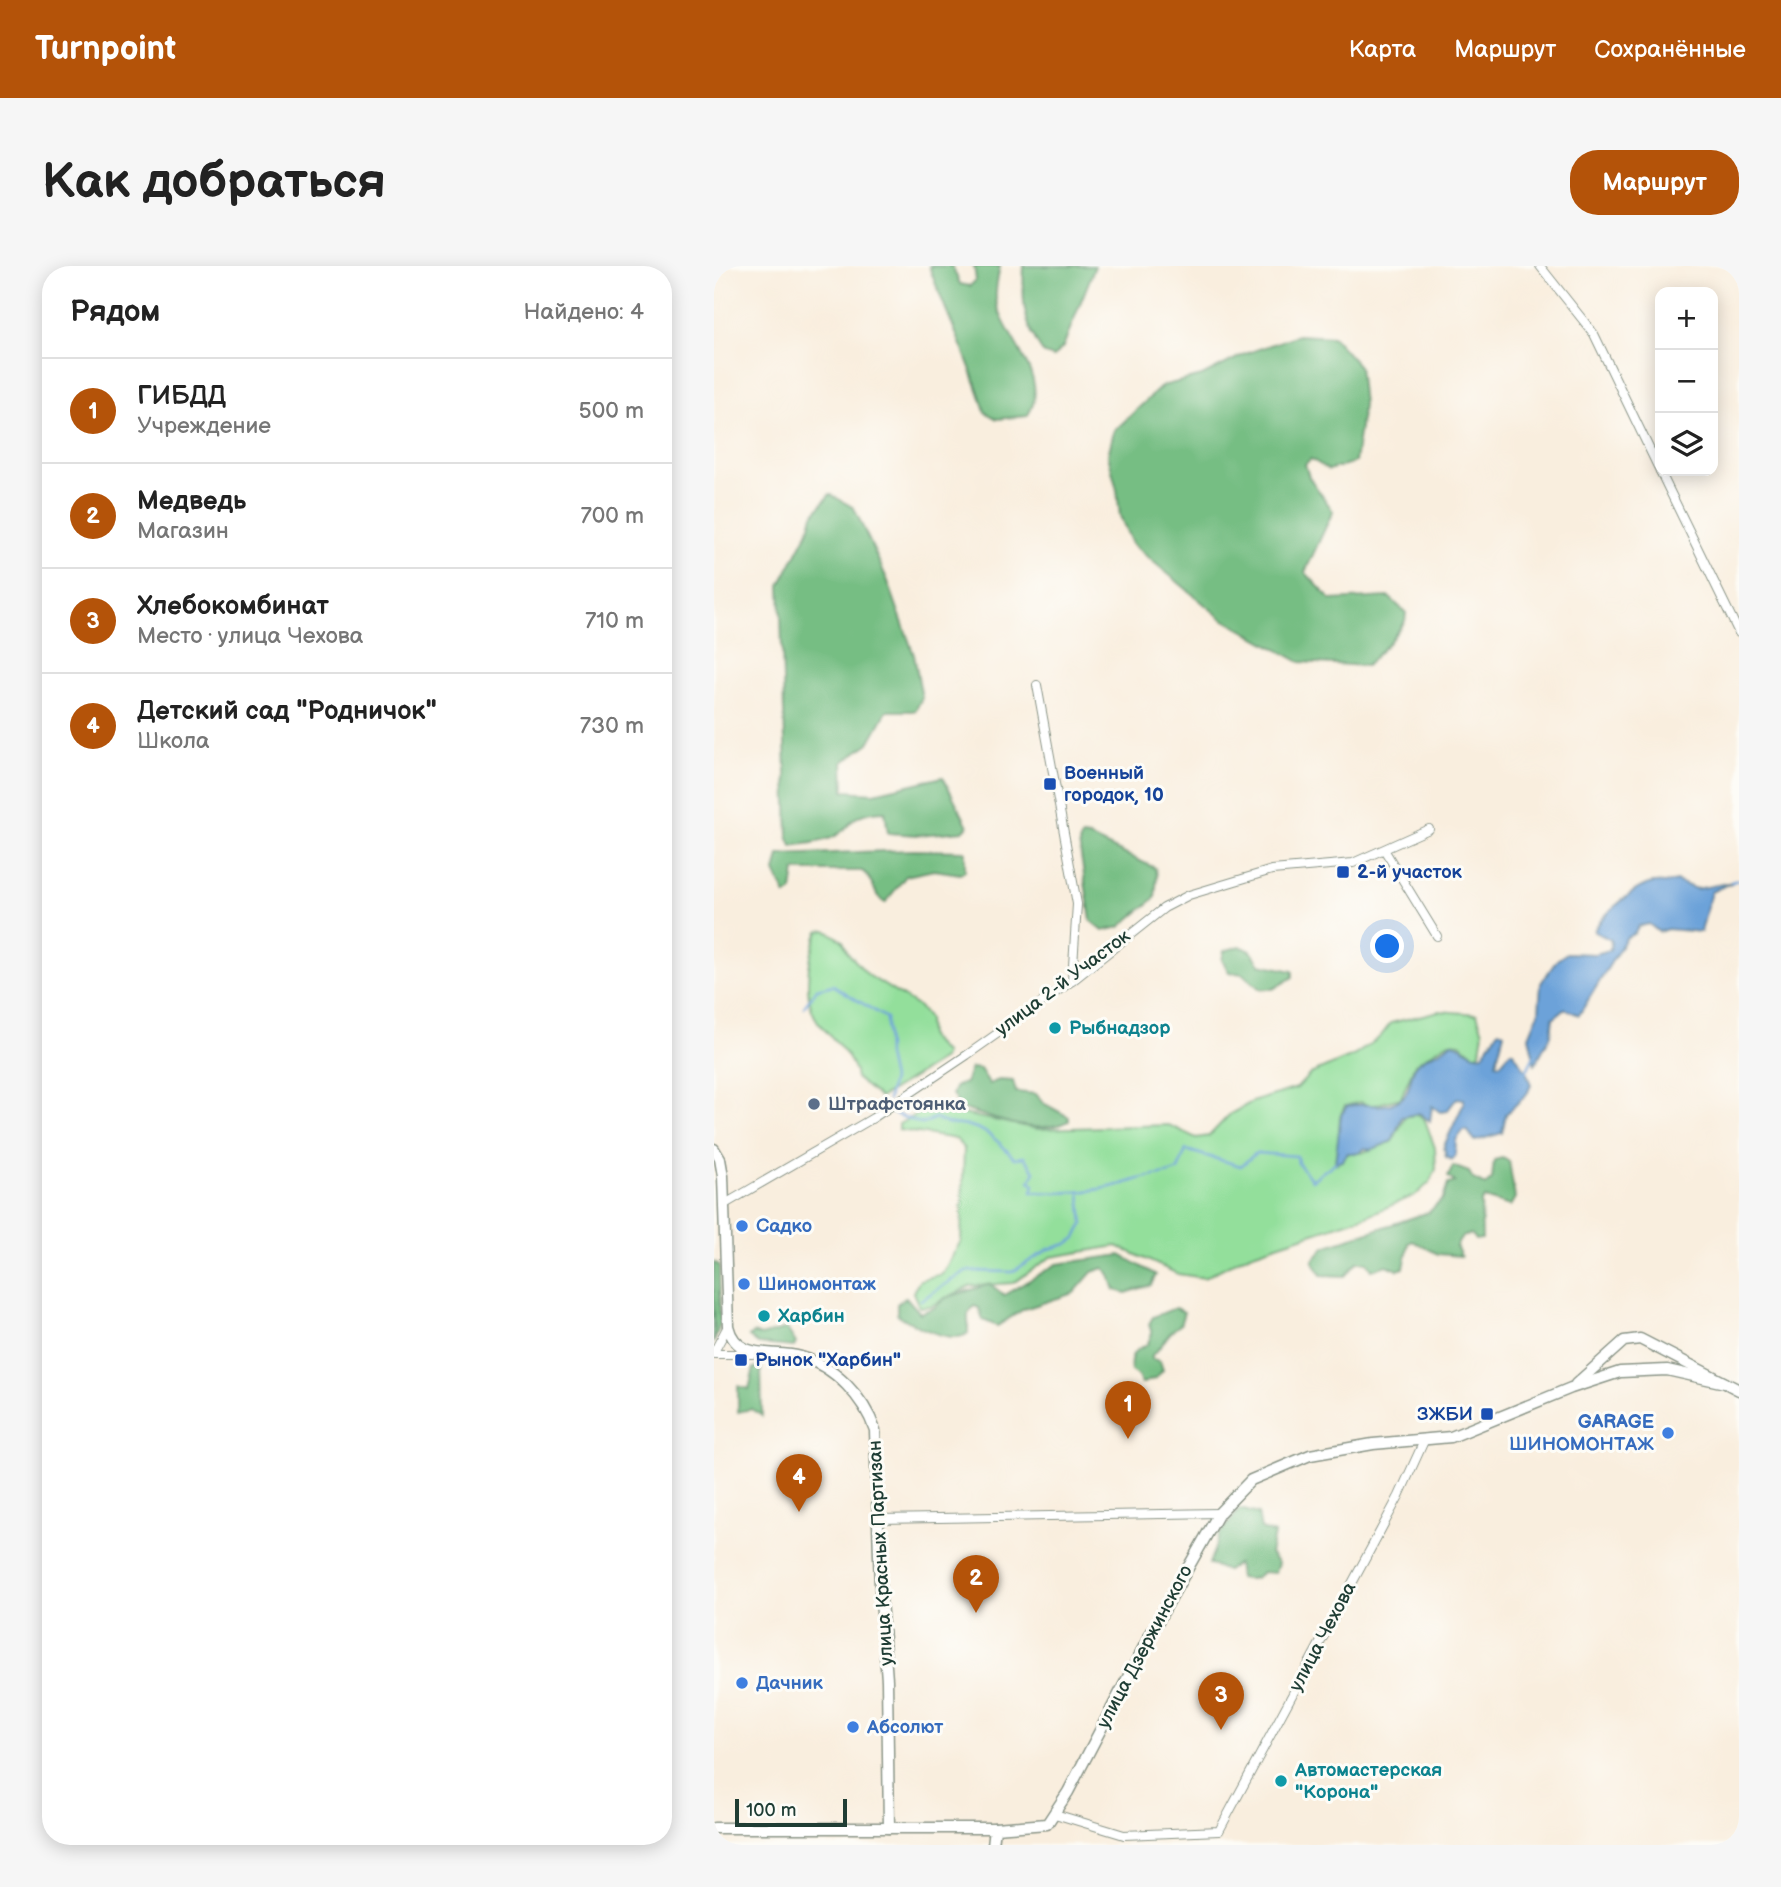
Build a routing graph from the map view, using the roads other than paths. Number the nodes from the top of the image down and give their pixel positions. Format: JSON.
{"nodes":[{"id":1,"x":1540,"y":266,"type":"edge"},
{"id":2,"x":1655,"y":461,"type":"edge"},
{"id":3,"x":1662,"y":476,"type":"edge"},
{"id":4,"x":1739,"y":633,"type":"edge"},
{"id":5,"x":1037,"y":685,"type":"dead end"},
{"id":6,"x":1429,"y":829,"type":"dead end"},
{"id":7,"x":1385,"y":851,"type":"junction"},
{"id":8,"x":1437,"y":936,"type":"dead end"},
{"id":9,"x":1072,"y":981,"type":"junction"},
{"id":10,"x":714,"y":1149,"type":"edge"},
{"id":11,"x":724,"y":1204,"type":"junction"},
{"id":12,"x":728,"y":1326,"type":"junction"},
{"id":13,"x":714,"y":1353,"type":"edge"},
{"id":14,"x":758,"y":1354,"type":"junction"},
{"id":15,"x":1726,"y":1383,"type":"junction"},
{"id":16,"x":1572,"y":1388,"type":"junction"},
{"id":17,"x":1739,"y":1390,"type":"edge"},
{"id":18,"x":1424,"y":1441,"type":"junction"},
{"id":19,"x":1219,"y":1513,"type":"junction"},
{"id":20,"x":879,"y":1519,"type":"junction"},
{"id":21,"x":1055,"y":1814,"type":"junction"},
{"id":22,"x":714,"y":1828,"type":"edge"},
{"id":23,"x":890,"y":1828,"type":"junction"},
{"id":24,"x":995,"y":1828,"type":"junction"},
{"id":25,"x":993,"y":1845,"type":"edge"}],
"edges":[{"from":1,"to":2,"type":"street"},
{"from":3,"to":4,"type":"street"},
{"from":5,"to":9,"type":"street"},
{"from":6,"to":7,"type":"street","name":"улица 2-й Участок"},
{"from":7,"to":8,"type":"street"},
{"from":7,"to":9,"type":"street","name":"улица 2-й Участок"},
{"from":9,"to":11,"type":"street","name":"улица 2-й Участок"},
{"from":10,"to":11,"type":"street"},
{"from":11,"to":12,"type":"street"},
{"from":12,"to":13,"type":"street"},
{"from":12,"to":14,"type":"street"},
{"from":13,"to":14,"type":"street"},
{"from":14,"to":20,"type":"street","name":"улица Красных Партизан"},
{"from":15,"to":16,"type":"street","name":"улица Дзержинского"},
{"from":15,"to":16,"type":"street","name":"улица Дзержинского"},
{"from":15,"to":17,"type":"street"},
{"from":16,"to":18,"type":"street","name":"улица Дзержинского"},
{"from":18,"to":19,"type":"street","name":"улица Дзержинского"},
{"from":18,"to":21,"type":"street","name":"улица Чехова"},
{"from":19,"to":20,"type":"street"},
{"from":19,"to":21,"type":"street","name":"улица Дзержинского"},
{"from":20,"to":23,"type":"street","name":"улица Красных Партизан"},
{"from":21,"to":24,"type":"street"},
{"from":22,"to":23,"type":"street"},
{"from":23,"to":24,"type":"street"},
{"from":24,"to":25,"type":"street"}]}
